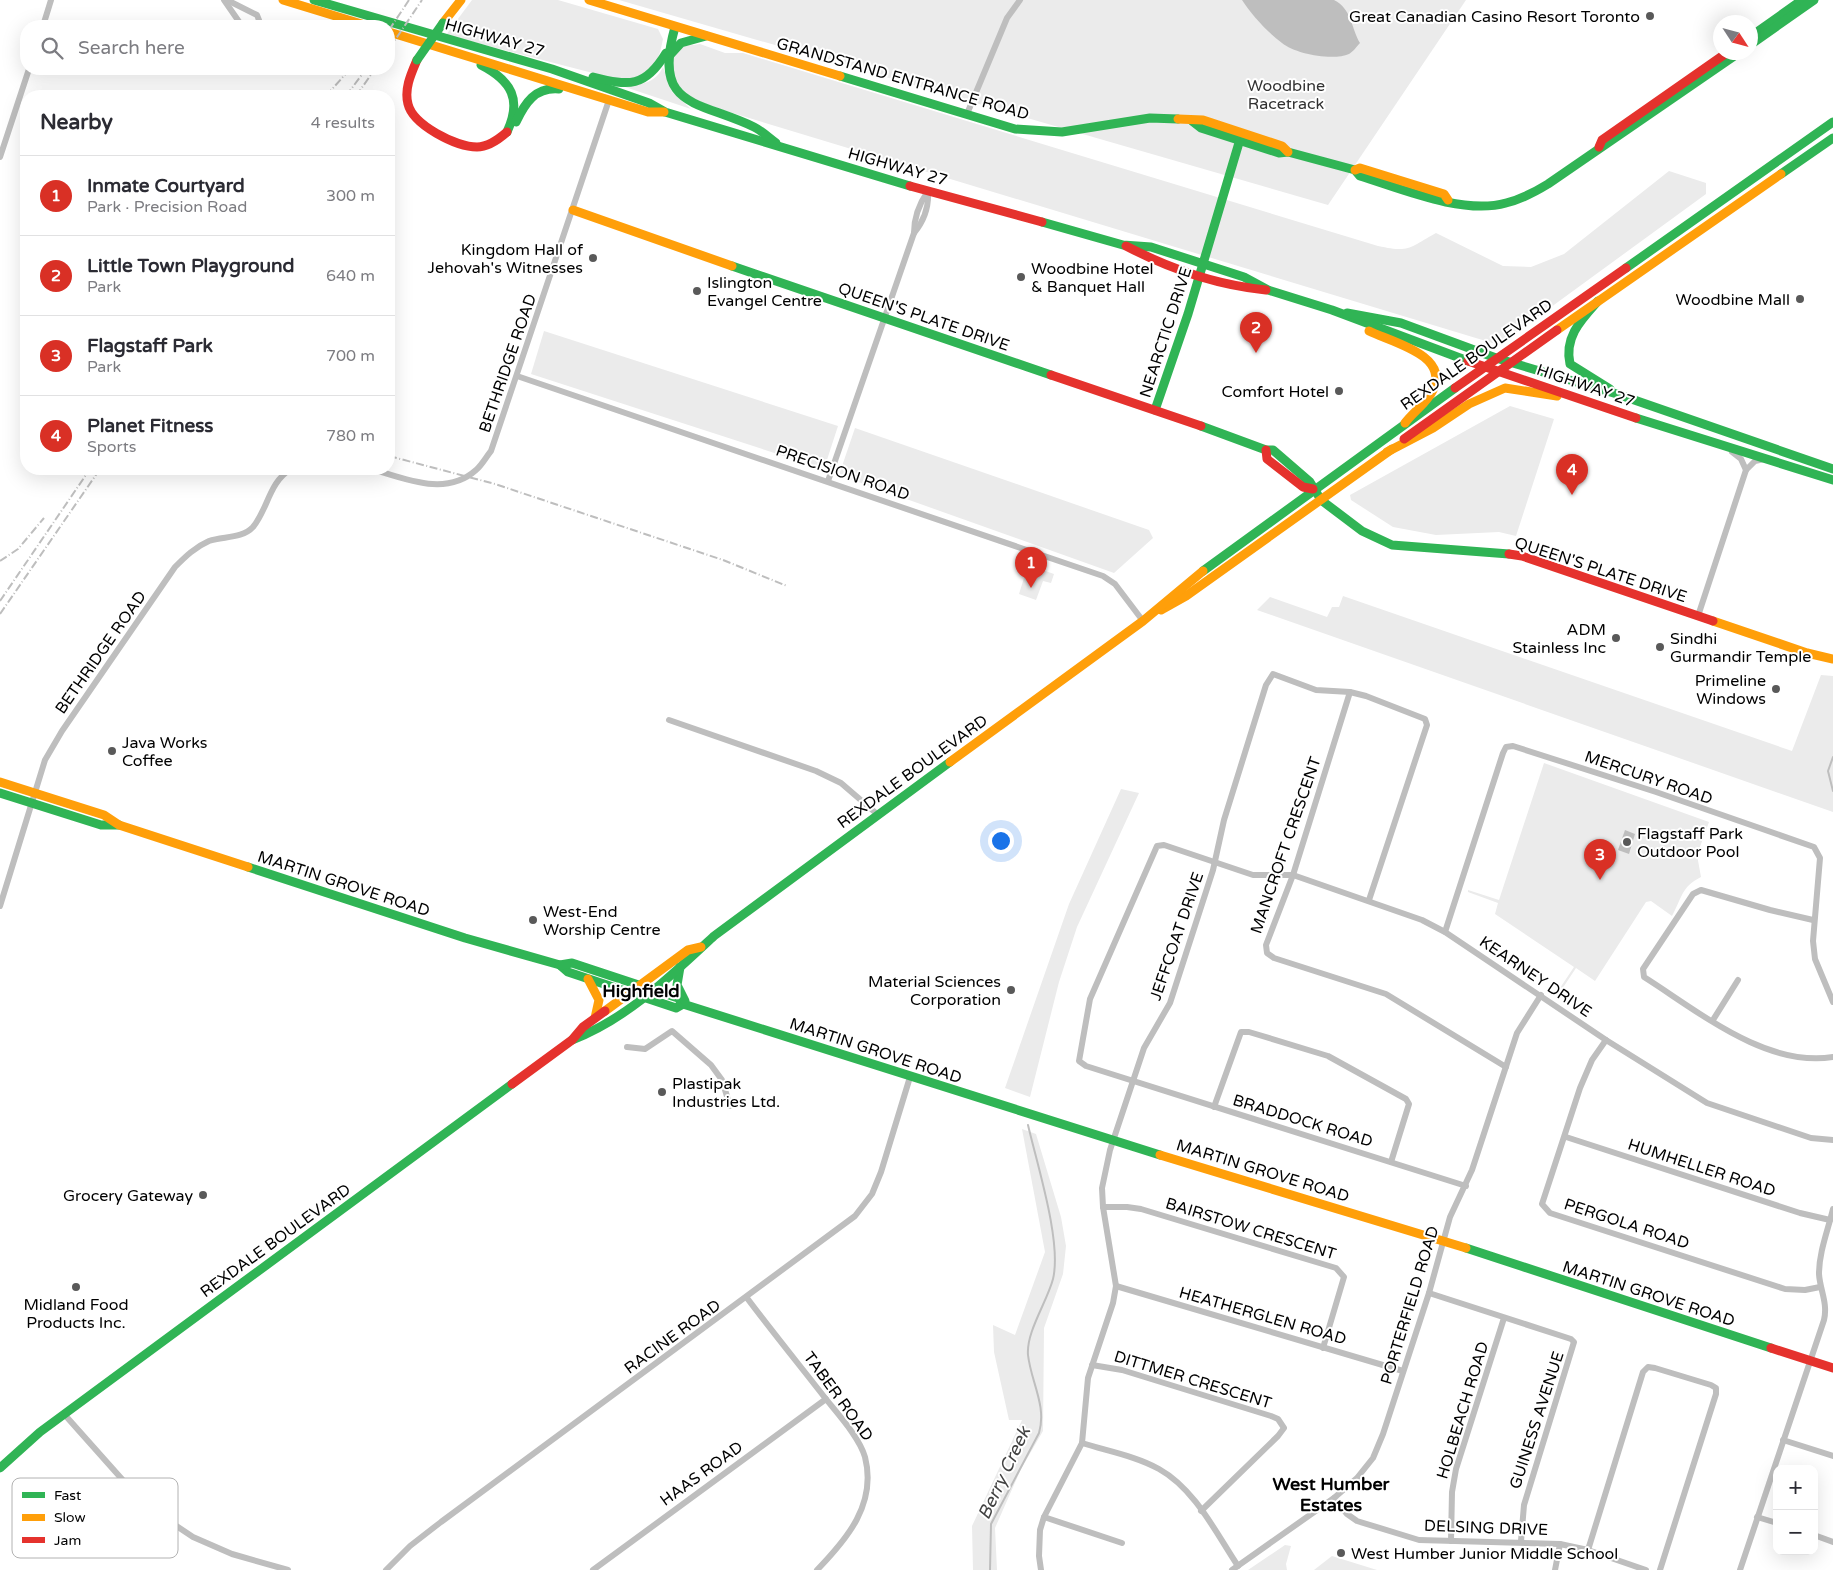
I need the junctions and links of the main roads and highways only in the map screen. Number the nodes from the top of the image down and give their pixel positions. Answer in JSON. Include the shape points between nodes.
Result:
{"nodes":[{"id":1,"x":283,"y":0,"type":"edge"},
{"id":2,"x":314,"y":0,"type":"edge"},
{"id":3,"x":461,"y":0,"type":"edge"},
{"id":4,"x":589,"y":0,"type":"edge"},
{"id":5,"x":1802,"y":0,"type":"edge"},
{"id":6,"x":1814,"y":0,"type":"edge"},
{"id":7,"x":348,"y":20,"type":"edge"},
{"id":8,"x":383,"y":20,"type":"edge"},
{"id":9,"x":395,"y":23,"type":"edge"},
{"id":10,"x":675,"y":27,"type":"junction"},
{"id":11,"x":1758,"y":31,"type":"edge"},
{"id":12,"x":395,"y":34,"type":"edge"},
{"id":13,"x":706,"y":36,"type":"junction"},
{"id":14,"x":1758,"y":40,"type":"edge"},
{"id":15,"x":670,"y":48,"type":"junction"},
{"id":16,"x":445,"y":49,"type":"junction"},
{"id":17,"x":668,"y":60,"type":"junction"},
{"id":18,"x":1717,"y":60,"type":"edge"},
{"id":19,"x":1729,"y":60,"type":"edge"},
{"id":20,"x":552,"y":69,"type":"junction"},
{"id":21,"x":594,"y":95,"type":"junction"},
{"id":22,"x":665,"y":112,"type":"junction"},
{"id":23,"x":1833,"y":122,"type":"edge"},
{"id":24,"x":507,"y":132,"type":"junction"},
{"id":25,"x":1241,"y":137,"type":"junction"},
{"id":26,"x":1833,"y":138,"type":"edge"},
{"id":27,"x":1599,"y":147,"type":"junction"},
{"id":28,"x":783,"y":148,"type":"junction"},
{"id":29,"x":573,"y":210,"type":"road end"},
{"id":30,"x":1123,"y":245,"type":"junction"},
{"id":31,"x":1203,"y":264,"type":"junction"},
{"id":32,"x":1199,"y":275,"type":"junction"},
{"id":33,"x":1268,"y":290,"type":"junction"},
{"id":34,"x":1598,"y":301,"type":"junction"},
{"id":35,"x":1332,"y":310,"type":"junction"},
{"id":36,"x":1352,"y":319,"type":"junction"},
{"id":37,"x":1496,"y":358,"type":"junction"},
{"id":38,"x":1511,"y":362,"type":"junction"},
{"id":39,"x":1484,"y":366,"type":"junction"},
{"id":40,"x":1499,"y":370,"type":"junction"},
{"id":41,"x":1617,"y":394,"type":"junction"},
{"id":42,"x":1587,"y":402,"type":"junction"},
{"id":43,"x":1155,"y":410,"type":"junction"},
{"id":44,"x":1405,"y":423,"type":"junction"},
{"id":45,"x":1387,"y":452,"type":"junction"},
{"id":46,"x":1833,"y":469,"type":"edge"},
{"id":47,"x":1833,"y":480,"type":"edge"},
{"id":48,"x":1313,"y":489,"type":"junction"},
{"id":49,"x":1322,"y":500,"type":"junction"},
{"id":50,"x":1143,"y":621,"type":"junction"},
{"id":51,"x":1833,"y":659,"type":"edge"},
{"id":52,"x":0,"y":782,"type":"edge"},
{"id":53,"x":0,"y":793,"type":"edge"},
{"id":54,"x":119,"y":825,"type":"junction"},
{"id":55,"x":700,"y":947,"type":"junction"},
{"id":56,"x":560,"y":965,"type":"junction"},
{"id":57,"x":680,"y":967,"type":"junction"},
{"id":58,"x":588,"y":979,"type":"junction"},
{"id":59,"x":641,"y":985,"type":"junction"},
{"id":60,"x":653,"y":989,"type":"junction"},
{"id":61,"x":630,"y":993,"type":"junction"},
{"id":62,"x":642,"y":997,"type":"junction"},
{"id":63,"x":685,"y":1005,"type":"junction"},
{"id":64,"x":595,"y":1018,"type":"junction"},
{"id":65,"x":572,"y":1040,"type":"junction"},
{"id":66,"x":1833,"y":1368,"type":"edge"},
{"id":67,"x":0,"y":1468,"type":"edge"}],
"edges":[{"from":1,"to":7,"type":"main road"},
{"from":2,"to":8,"type":"main road","name":"HIGHWAY 27"},
{"from":3,"to":24,"type":"main road","bridge":true,"via":[[418,60],[406,88],[410,112],[419,123],[463,145],[475,147],[499,140]]},
{"from":4,"to":10,"type":"main road","name":"GRANDSTAND ENTRANCE ROAD"},
{"from":5,"to":11,"type":"main road"},
{"from":6,"to":14,"type":"main road"},
{"from":9,"to":20,"type":"main road","name":"HIGHWAY 27"},
{"from":10,"to":13,"type":"main road","name":"GRANDSTAND ENTRANCE ROAD"},
{"from":10,"to":15,"type":"main road"},
{"from":12,"to":16,"type":"main road","name":"HIGHWAY 27"},
{"from":13,"to":17,"type":"main road","via":[[679,43]]},
{"from":13,"to":25,"type":"main road","name":"GRANDSTAND ENTRANCE ROAD","via":[[1015,129],[1080,131],[1150,118],[1203,120]]},
{"from":15,"to":17,"type":"main road"},
{"from":15,"to":20,"type":"main road","via":[[658,69],[640,82],[604,80]]},
{"from":16,"to":21,"type":"main road","name":"HIGHWAY 27"},
{"from":16,"to":24,"type":"main road","via":[[488,68],[502,79],[514,97],[515,109]]},
{"from":17,"to":28,"type":"main road","via":[[672,84],[686,100],[754,127]]},
{"from":18,"to":27,"type":"main road","via":[[1602,140]]},
{"from":19,"to":27,"type":"main road","via":[[1606,146]]},
{"from":20,"to":22,"type":"main road","name":"HIGHWAY 27","via":[[649,103]]},
{"from":21,"to":22,"type":"main road","name":"HIGHWAY 27","via":[[648,112]]},
{"from":21,"to":24,"type":"main road","via":[[543,89],[531,96]]},
{"from":22,"to":28,"type":"main road","name":"HIGHWAY 27"},
{"from":23,"to":37,"type":"main road","name":"REXDALE BOULEVARD"},
{"from":25,"to":27,"type":"main road","name":"GRANDSTAND ENTRANCE ROAD","via":[[1282,146],[1288,152],[1355,170],[1360,168],[1475,207],[1518,200]]},
{"from":25,"to":31,"type":"main road","name":"NEARCTIC DRIVE"},
{"from":26,"to":34,"type":"main road","name":"REXDALE BOULEVARD"},
{"from":28,"to":30,"type":"main road","name":"HIGHWAY 27"},
{"from":29,"to":43,"type":"main road","name":"QUEEN'S PLATE DRIVE"},
{"from":30,"to":31,"type":"main road","name":"HIGHWAY 27","via":[[1151,247]]},
{"from":30,"to":32,"type":"main road","name":"HIGHWAY 27","via":[[1147,258]]},
{"from":31,"to":32,"type":"main road","name":"NEARCTIC DRIVE"},
{"from":31,"to":33,"type":"main road","name":"HIGHWAY 27","via":[[1244,277]]},
{"from":32,"to":33,"type":"main road","name":"HIGHWAY 27","via":[[1240,289]]},
{"from":32,"to":43,"type":"main road","name":"NEARCTIC DRIVE"},
{"from":33,"to":35,"type":"main road","name":"HIGHWAY 27"},
{"from":34,"to":38,"type":"main road","name":"REXDALE BOULEVARD"},
{"from":34,"to":41,"type":"main road","via":[[1569,338],[1567,354],[1570,364]]},
{"from":35,"to":36,"type":"main road","name":"HIGHWAY 27"},
{"from":35,"to":37,"type":"main road","name":"HIGHWAY 27","via":[[1402,323]]},
{"from":36,"to":39,"type":"main road","name":"HIGHWAY 27"},
{"from":36,"to":44,"type":"main road","via":[[1374,334],[1416,352],[1431,364],[1436,375],[1434,388]]},
{"from":37,"to":38,"type":"main road","name":"HIGHWAY 27"},
{"from":37,"to":39,"type":"main road","name":"REXDALE BOULEVARD"},
{"from":38,"to":40,"type":"main road","name":"REXDALE BOULEVARD"},
{"from":38,"to":41,"type":"main road","name":"HIGHWAY 27"},
{"from":39,"to":40,"type":"main road","name":"HIGHWAY 27"},
{"from":39,"to":44,"type":"main road","name":"REXDALE BOULEVARD"},
{"from":40,"to":42,"type":"main road","name":"HIGHWAY 27"},
{"from":40,"to":45,"type":"main road","name":"REXDALE BOULEVARD"},
{"from":41,"to":46,"type":"main road","name":"HIGHWAY 27"},
{"from":42,"to":45,"type":"main road","via":[[1505,388],[1469,404],[1433,428]]},
{"from":42,"to":47,"type":"main road","name":"HIGHWAY 27"},
{"from":43,"to":48,"type":"main road","name":"QUEEN'S PLATE DRIVE","via":[[1273,450],[1310,482]]},
{"from":44,"to":48,"type":"main road","name":"REXDALE BOULEVARD"},
{"from":45,"to":49,"type":"main road","name":"REXDALE BOULEVARD"},
{"from":48,"to":49,"type":"main road","name":"QUEEN'S PLATE DRIVE"},
{"from":48,"to":50,"type":"main road","name":"REXDALE BOULEVARD","via":[[1180,588]]},
{"from":49,"to":50,"type":"main road","name":"REXDALE BOULEVARD","via":[[1186,596]]},
{"from":49,"to":51,"type":"main road","name":"QUEEN'S PLATE DRIVE","via":[[1362,530],[1392,545],[1486,550],[1522,556]]},
{"from":50,"to":55,"type":"main road","name":"REXDALE BOULEVARD"},
{"from":52,"to":54,"type":"main road","name":"MARTIN GROVE ROAD","via":[[104,815]]},
{"from":53,"to":54,"type":"main road","name":"MARTIN GROVE ROAD","via":[[101,825]]},
{"from":54,"to":56,"type":"main road","name":"MARTIN GROVE ROAD","via":[[456,935]]},
{"from":55,"to":57,"type":"main road","name":"REXDALE BOULEVARD"},
{"from":55,"to":59,"type":"main road","name":"REXDALE BOULEVARD","via":[[688,950]]},
{"from":56,"to":58,"type":"main road","name":"MARTIN GROVE ROAD","via":[[568,972]]},
{"from":56,"to":59,"type":"main road","name":"MARTIN GROVE ROAD","via":[[572,963]]},
{"from":57,"to":60,"type":"main road","name":"REXDALE BOULEVARD"},
{"from":57,"to":63,"type":"main road","via":[[677,985]]},
{"from":58,"to":61,"type":"main road","name":"MARTIN GROVE ROAD"},
{"from":58,"to":64,"type":"main road","via":[[599,1000]]},
{"from":59,"to":60,"type":"main road","name":"MARTIN GROVE ROAD"},
{"from":59,"to":61,"type":"main road","name":"REXDALE BOULEVARD"},
{"from":60,"to":62,"type":"main road","name":"REXDALE BOULEVARD"},
{"from":60,"to":63,"type":"main road","name":"MARTIN GROVE ROAD","via":[[678,998]]},
{"from":61,"to":62,"type":"main road","name":"MARTIN GROVE ROAD"},
{"from":61,"to":64,"type":"main road","name":"REXDALE BOULEVARD"},
{"from":62,"to":63,"type":"main road","name":"MARTIN GROVE ROAD","via":[[676,1008]]},
{"from":62,"to":65,"type":"main road","name":"REXDALE BOULEVARD","via":[[587,1036]]},
{"from":63,"to":66,"type":"main road","name":"MARTIN GROVE ROAD","via":[[1444,1241]]},
{"from":64,"to":65,"type":"main road","name":"REXDALE BOULEVARD"},
{"from":65,"to":67,"type":"main road","name":"REXDALE BOULEVARD","via":[[64,1414]]}]}
